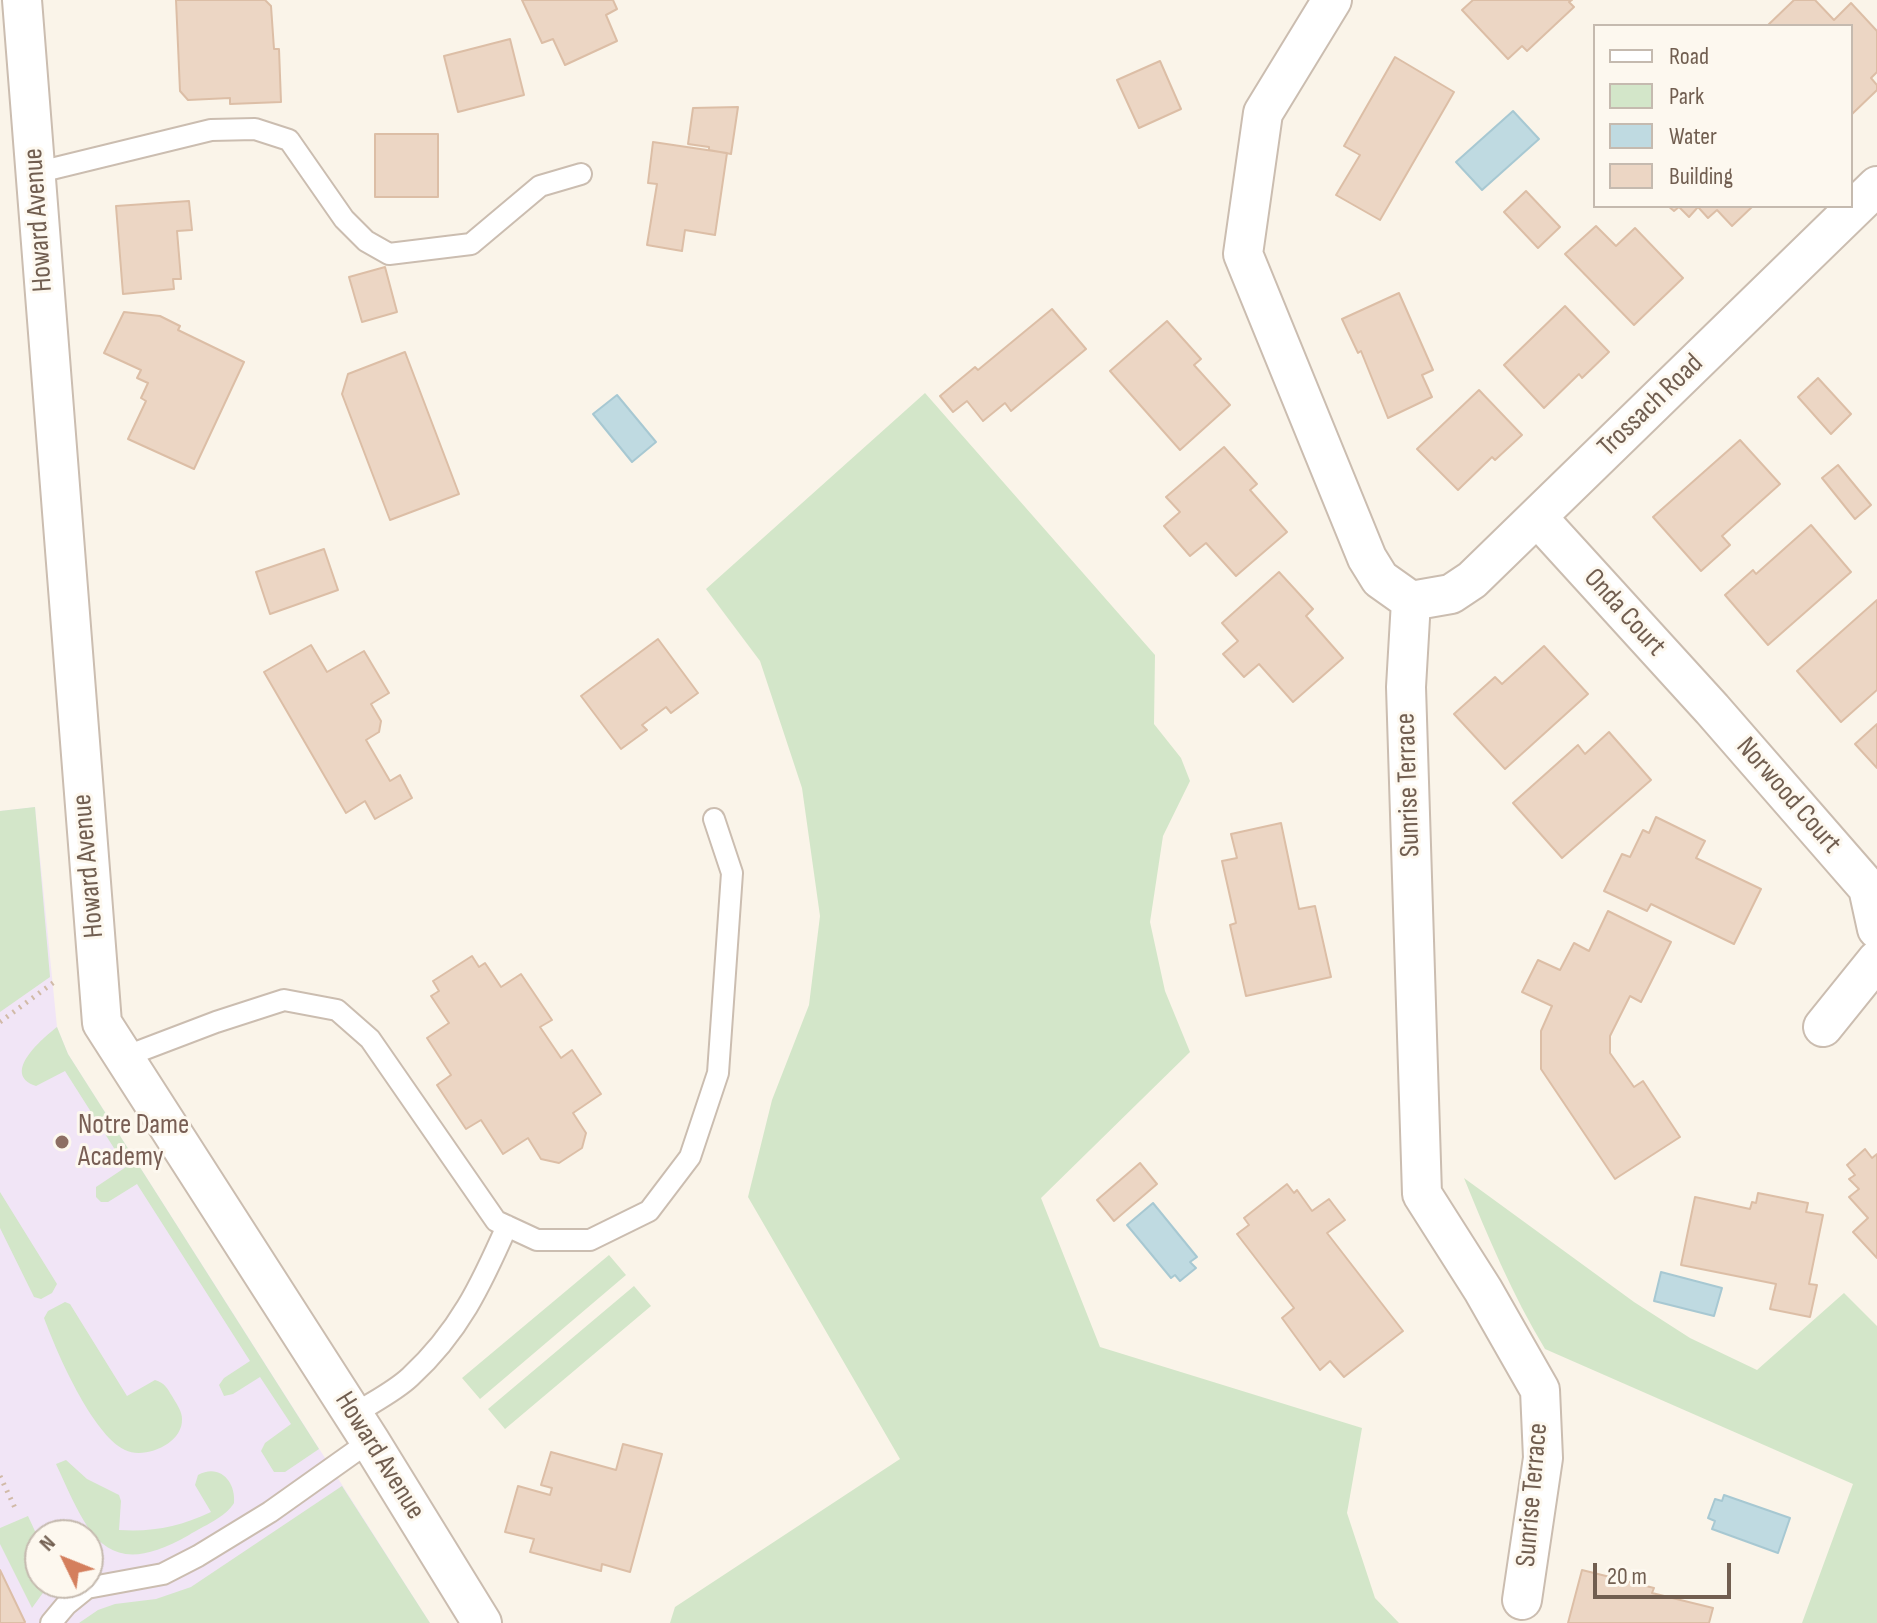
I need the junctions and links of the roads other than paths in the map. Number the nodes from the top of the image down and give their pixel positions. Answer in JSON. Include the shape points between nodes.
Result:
{"nodes":[{"id":1,"x":22,"y":0,"type":"edge"},
{"id":2,"x":1332,"y":0,"type":"edge"},
{"id":3,"x":35,"y":173,"type":"junction"},
{"id":4,"x":581,"y":174,"type":"dead end"},
{"id":5,"x":1877,"y":186,"type":"edge"},
{"id":6,"x":1537,"y":517,"type":"junction"},
{"id":7,"x":1411,"y":601,"type":"junction"},
{"id":8,"x":1712,"y":709,"type":"joint"},
{"id":9,"x":714,"y":819,"type":"dead end"},
{"id":10,"x":1877,"y":929,"type":"edge"},
{"id":11,"x":1877,"y":960,"type":"edge"},
{"id":12,"x":1823,"y":1027,"type":"dead end"},
{"id":13,"x":124,"y":1057,"type":"junction"},
{"id":14,"x":507,"y":1226,"type":"junction"},
{"id":15,"x":361,"y":1428,"type":"junction"},
{"id":16,"x":1522,"y":1600,"type":"dead end"},
{"id":17,"x":51,"y":1623,"type":"edge"},
{"id":18,"x":482,"y":1623,"type":"edge"}],
"edges":[{"from":1,"to":3,"type":"street","name":"Howard Avenue"},
{"from":2,"to":7,"type":"street","via":[[1263,113],[1243,254],[1367,558],[1380,579]]},
{"from":3,"to":4,"type":"lane","via":[[211,130],[255,129],[289,140],[344,219],[389,254],[471,244],[540,186]]},
{"from":3,"to":13,"type":"street","name":"Howard Avenue","via":[[102,1023]]},
{"from":5,"to":6,"type":"street","name":"Trossach Road"},
{"from":6,"to":7,"type":"street","name":"Trossach Road","via":[[1462,587]]},
{"from":6,"to":8,"type":"street","name":"Onda Court"},
{"from":7,"to":16,"type":"street","name":"Sunrise Terrace","via":[[1406,687],[1422,1194],[1540,1390],[1543,1458]]},
{"from":8,"to":10,"type":"street","name":"Norwood Court","via":[[1868,888]]},
{"from":9,"to":14,"type":"lane","via":[[732,873],[728,951],[718,1073],[690,1157],[649,1211],[590,1240],[537,1240]]},
{"from":11,"to":12,"type":"street"},
{"from":13,"to":14,"type":"lane","via":[[284,1000],[337,1010],[370,1039],[496,1221]]},
{"from":13,"to":15,"type":"street","name":"Howard Avenue"},
{"from":14,"to":15,"type":"lane","via":[[476,1296],[446,1338]]},
{"from":15,"to":17,"type":"lane","via":[[270,1512],[163,1574],[87,1588]]},
{"from":15,"to":18,"type":"street","name":"Howard Avenue"}]}
